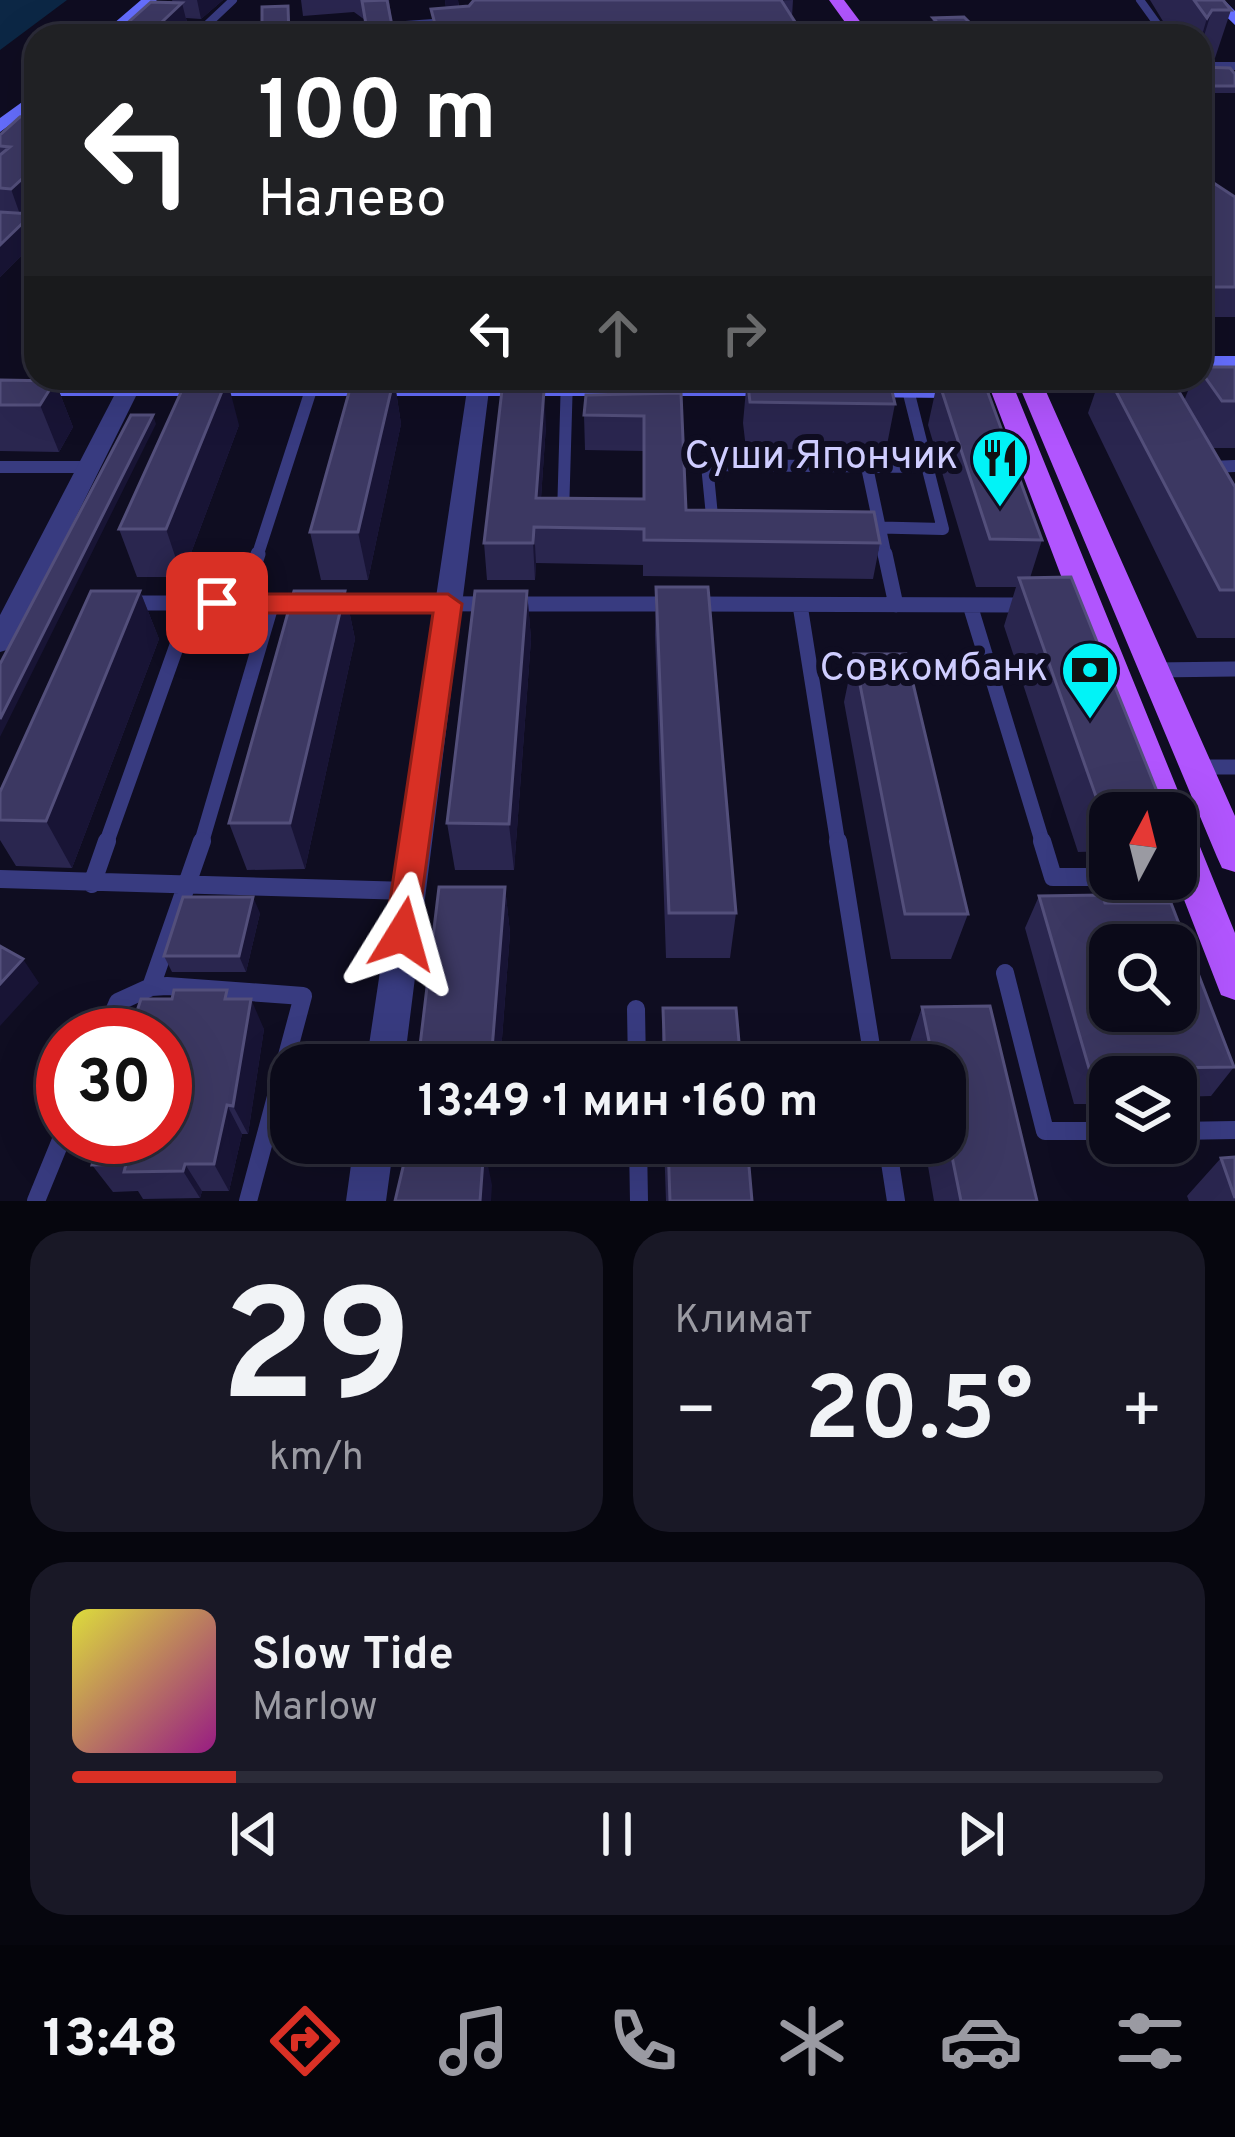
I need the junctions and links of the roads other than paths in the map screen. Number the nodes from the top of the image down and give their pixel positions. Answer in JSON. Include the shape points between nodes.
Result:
{"nodes":[{"id":1,"x":150,"y":0,"type":"edge"},
{"id":2,"x":233,"y":0,"type":"edge"},
{"id":3,"x":1216,"y":0,"type":"edge"},
{"id":4,"x":1235,"y":20,"type":"edge"},
{"id":5,"x":469,"y":21,"type":"edge"},
{"id":6,"x":128,"y":24,"type":"edge"},
{"id":7,"x":207,"y":24,"type":"edge"},
{"id":8,"x":453,"y":24,"type":"edge"},
{"id":9,"x":24,"y":107,"type":"edge"},
{"id":10,"x":0,"y":127,"type":"edge"},
{"id":11,"x":128,"y":390,"type":"joint"},
{"id":12,"x":311,"y":390,"type":"junction"},
{"id":13,"x":478,"y":390,"type":"joint"},
{"id":14,"x":569,"y":390,"type":"edge"},
{"id":15,"x":821,"y":390,"type":"edge"},
{"id":16,"x":908,"y":390,"type":"junction"},
{"id":17,"x":954,"y":390,"type":"edge"},
{"id":18,"x":1013,"y":390,"type":"edge"},
{"id":19,"x":1014,"y":390,"type":"edge"},
{"id":20,"x":867,"y":466,"type":"junction"},
{"id":21,"x":1235,"y":466,"type":"edge"},
{"id":22,"x":0,"y":467,"type":"edge"},
{"id":23,"x":89,"y":467,"type":"junction"},
{"id":24,"x":927,"y":467,"type":"junction"},
{"id":25,"x":1210,"y":467,"type":"edge"},
{"id":26,"x":563,"y":515,"type":"edge"},
{"id":27,"x":731,"y":526,"type":"edge"},
{"id":28,"x":838,"y":527,"type":"edge"},
{"id":29,"x":880,"y":528,"type":"junction"},
{"id":30,"x":109,"y":603,"type":"edge"},
{"id":31,"x":192,"y":603,"type":"junction"},
{"id":32,"x":242,"y":603,"type":"junction"},
{"id":33,"x":272,"y":603,"type":"junction"},
{"id":34,"x":448,"y":604,"type":"junction"},
{"id":35,"x":800,"y":604,"type":"junction"},
{"id":36,"x":896,"y":605,"type":"junction"},
{"id":37,"x":970,"y":605,"type":"junction"},
{"id":38,"x":1039,"y":605,"type":"edge"},
{"id":39,"x":0,"y":642,"type":"edge"},
{"id":40,"x":1235,"y":669,"type":"edge"},
{"id":41,"x":1154,"y":670,"type":"junction"},
{"id":42,"x":1196,"y":766,"type":"junction"},
{"id":43,"x":1235,"y":766,"type":"edge"},
{"id":44,"x":1160,"y":792,"type":"edge"},
{"id":45,"x":1235,"y":857,"type":"edge"},
{"id":46,"x":1089,"y":877,"type":"edge"},
{"id":47,"x":0,"y":880,"type":"edge"},
{"id":48,"x":92,"y":884,"type":"junction"},
{"id":49,"x":188,"y":888,"type":"junction"},
{"id":50,"x":409,"y":891,"type":"junction"},
{"id":51,"x":1196,"y":900,"type":"edge"},
{"id":52,"x":1005,"y":973,"type":"dead end"},
{"id":53,"x":1235,"y":982,"type":"edge"},
{"id":54,"x":151,"y":987,"type":"junction"},
{"id":55,"x":115,"y":1008,"type":"edge"},
{"id":56,"x":636,"y":1009,"type":"dead end"},
{"id":57,"x":388,"y":1044,"type":"edge"},
{"id":58,"x":637,"y":1044,"type":"edge"},
{"id":59,"x":871,"y":1044,"type":"edge"},
{"id":60,"x":1235,"y":1130,"type":"edge"},
{"id":61,"x":1089,"y":1131,"type":"edge"},
{"id":62,"x":1197,"y":1131,"type":"edge"},
{"id":63,"x":51,"y":1164,"type":"edge"},
{"id":64,"x":371,"y":1164,"type":"edge"},
{"id":65,"x":638,"y":1164,"type":"edge"},
{"id":66,"x":890,"y":1164,"type":"edge"},
{"id":67,"x":36,"y":1201,"type":"edge"},
{"id":68,"x":248,"y":1201,"type":"edge"},
{"id":69,"x":366,"y":1201,"type":"edge"},
{"id":70,"x":639,"y":1201,"type":"edge"},
{"id":71,"x":896,"y":1201,"type":"edge"}],
"edges":[{"from":1,"to":6,"type":"main road"},
{"from":2,"to":7,"type":"lane"},
{"from":3,"to":4,"type":"main road"},
{"from":5,"to":8,"type":"lane"},
{"from":9,"to":10,"type":"main road"},
{"from":11,"to":12,"type":"main road"},
{"from":11,"to":23,"type":"street"},
{"from":12,"to":13,"type":"main road"},
{"from":12,"to":32,"type":"lane"},
{"from":13,"to":34,"type":"street"},
{"from":14,"to":26,"type":"lane"},
{"from":15,"to":16,"type":"main road"},
{"from":16,"to":17,"type":"main road"},
{"from":16,"to":24,"type":"lane"},
{"from":18,"to":44,"type":"main road","via":[[1081,605]]},
{"from":19,"to":41,"type":"main road"},
{"from":20,"to":24,"type":"lane"},
{"from":20,"to":27,"type":"lane","via":[[707,465],[710,526]]},
{"from":20,"to":29,"type":"lane"},
{"from":21,"to":25,"type":"lane"},
{"from":22,"to":23,"type":"lane"},
{"from":23,"to":39,"type":"street"},
{"from":24,"to":29,"type":"lane","via":[[943,529]]},
{"from":28,"to":29,"type":"lane"},
{"from":29,"to":36,"type":"lane"},
{"from":30,"to":31,"type":"lane"},
{"from":31,"to":32,"type":"lane"},
{"from":31,"to":48,"type":"lane"},
{"from":32,"to":33,"type":"lane"},
{"from":33,"to":34,"type":"lane"},
{"from":33,"to":49,"type":"lane"},
{"from":34,"to":35,"type":"lane"},
{"from":34,"to":50,"type":"street"},
{"from":35,"to":36,"type":"lane"},
{"from":35,"to":59,"type":"lane"},
{"from":36,"to":37,"type":"lane"},
{"from":37,"to":38,"type":"lane"},
{"from":37,"to":46,"type":"lane","via":[[1052,877]]},
{"from":40,"to":41,"type":"lane"},
{"from":41,"to":42,"type":"main road"},
{"from":42,"to":43,"type":"lane"},
{"from":42,"to":45,"type":"main road"},
{"from":47,"to":48,"type":"lane"},
{"from":48,"to":49,"type":"lane"},
{"from":49,"to":50,"type":"lane"},
{"from":49,"to":54,"type":"lane"},
{"from":50,"to":57,"type":"street"},
{"from":51,"to":53,"type":"main road"},
{"from":52,"to":61,"type":"lane","via":[[1045,1131]]},
{"from":54,"to":55,"type":"lane"},
{"from":54,"to":68,"type":"lane","via":[[303,996]]},
{"from":56,"to":58,"type":"lane"},
{"from":60,"to":62,"type":"lane"},
{"from":63,"to":67,"type":"lane"},
{"from":64,"to":69,"type":"street"},
{"from":65,"to":70,"type":"lane"},
{"from":66,"to":71,"type":"lane"}]}
